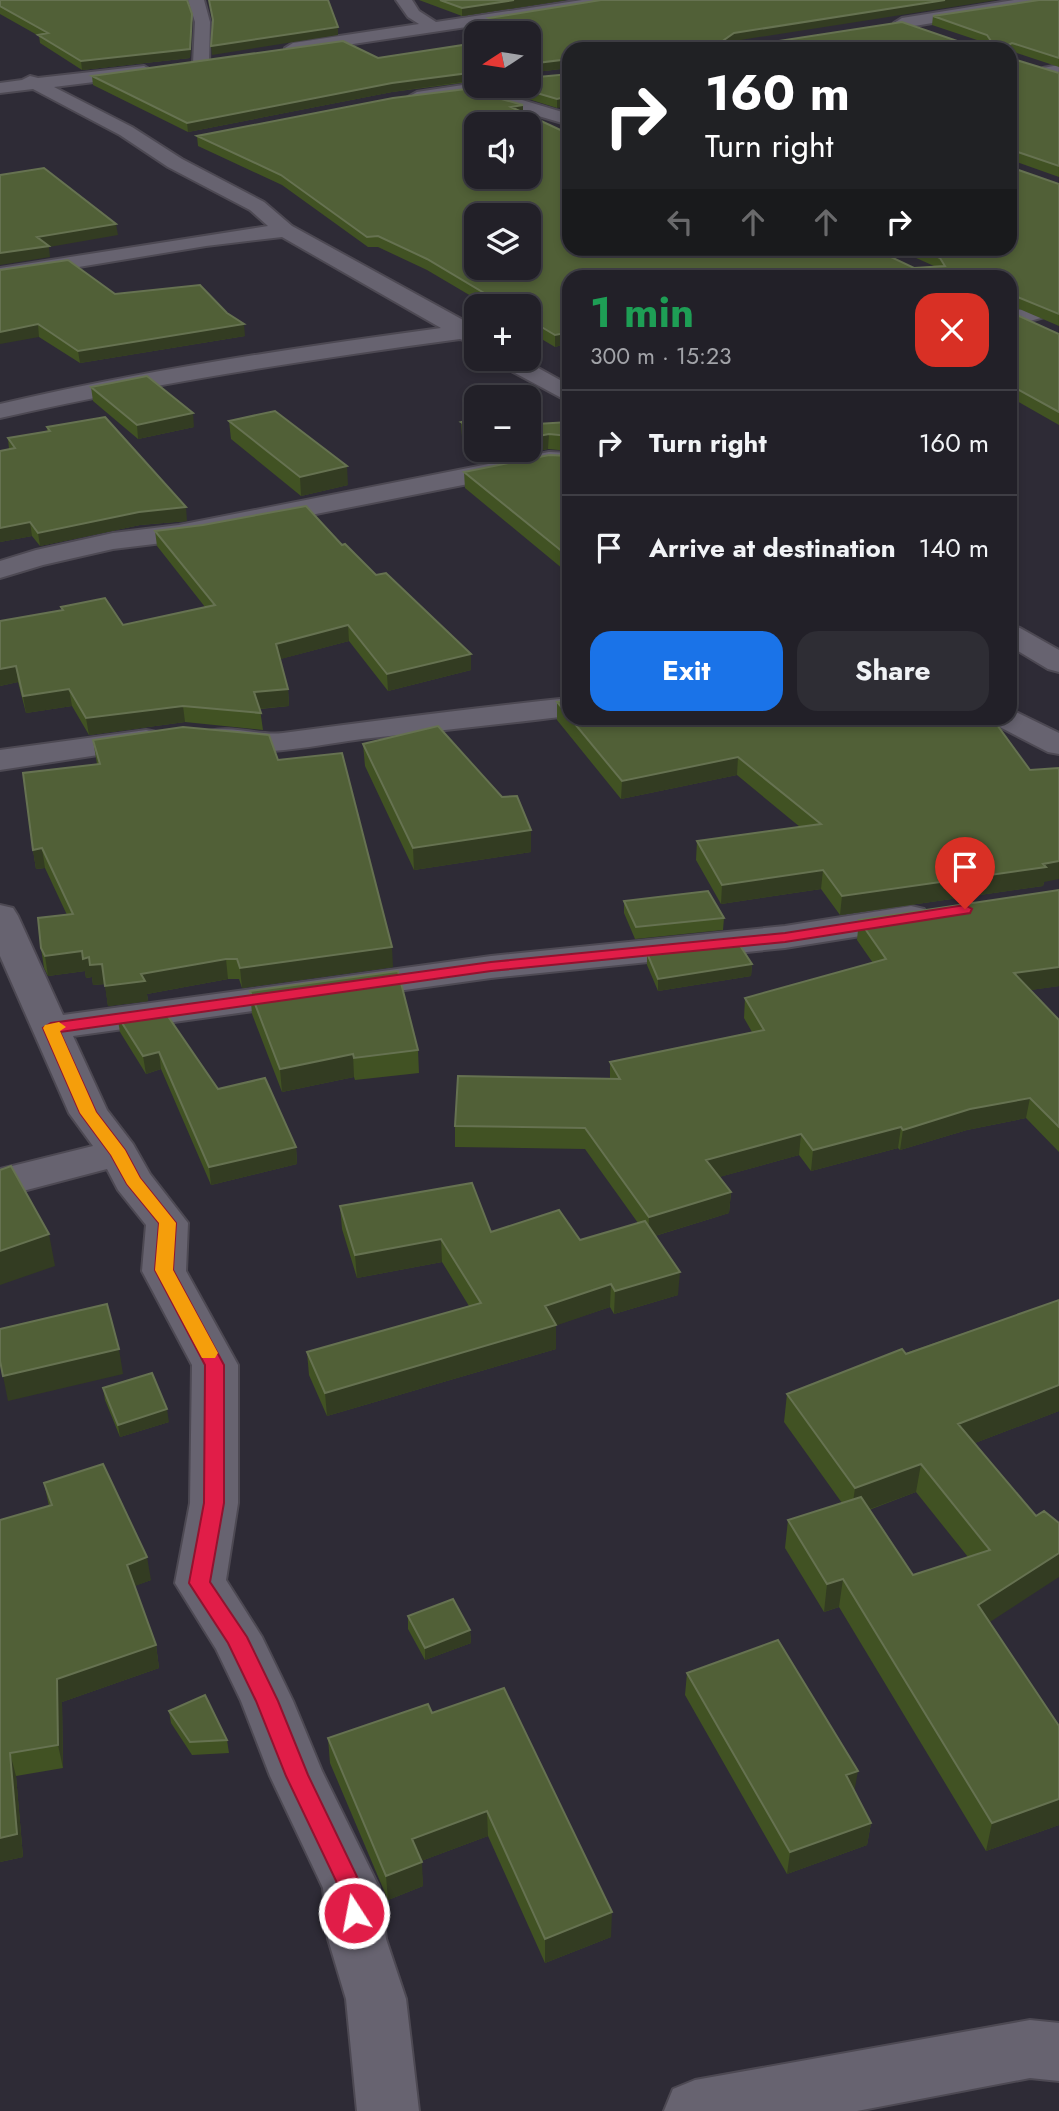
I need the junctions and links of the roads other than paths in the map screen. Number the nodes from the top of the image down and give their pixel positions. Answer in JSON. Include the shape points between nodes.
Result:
{"nodes":[{"id":1,"x":196,"y":0,"type":"edge"},
{"id":2,"x":404,"y":0,"type":"edge"},
{"id":3,"x":613,"y":0,"type":"edge"},
{"id":4,"x":1042,"y":0,"type":"edge"},
{"id":5,"x":435,"y":28,"type":"junction"},
{"id":6,"x":940,"y":36,"type":"edge"},
{"id":7,"x":278,"y":51,"type":"edge"},
{"id":8,"x":201,"y":64,"type":"edge"},
{"id":9,"x":0,"y":67,"type":"edge"},
{"id":10,"x":159,"y":69,"type":"edge"},
{"id":11,"x":34,"y":84,"type":"junction"},
{"id":12,"x":0,"y":88,"type":"edge"},
{"id":13,"x":464,"y":91,"type":"edge"},
{"id":14,"x":495,"y":98,"type":"edge"},
{"id":15,"x":393,"y":100,"type":"edge"},
{"id":16,"x":562,"y":118,"type":"edge"},
{"id":17,"x":285,"y":230,"type":"junction"},
{"id":18,"x":0,"y":274,"type":"edge"},
{"id":19,"x":1059,"y":306,"type":"edge"},
{"id":20,"x":1017,"y":314,"type":"edge"},
{"id":21,"x":1017,"y":316,"type":"edge"},
{"id":22,"x":464,"y":331,"type":"edge"},
{"id":23,"x":1049,"y":331,"type":"edge"},
{"id":24,"x":464,"y":336,"type":"edge"},
{"id":25,"x":527,"y":371,"type":"edge"},
{"id":26,"x":562,"y":391,"type":"edge"},
{"id":27,"x":0,"y":411,"type":"edge"},
{"id":28,"x":559,"y":461,"type":"edge"},
{"id":29,"x":0,"y":570,"type":"edge"},
{"id":30,"x":1017,"y":638,"type":"edge"},
{"id":31,"x":1059,"y":663,"type":"edge"},
{"id":32,"x":562,"y":707,"type":"edge"},
{"id":33,"x":1017,"y":723,"type":"edge"},
{"id":34,"x":1059,"y":745,"type":"edge"},
{"id":35,"x":0,"y":760,"type":"edge"},
{"id":36,"x":943,"y":912,"type":"edge"},
{"id":37,"x":0,"y":916,"type":"edge"},
{"id":38,"x":51,"y":1028,"type":"junction"},
{"id":39,"x":119,"y":1153,"type":"junction"},
{"id":40,"x":0,"y":1183,"type":"edge"},
{"id":41,"x":1059,"y":2052,"type":"edge"},
{"id":42,"x":699,"y":2110,"type":"edge"},
{"id":43,"x":388,"y":2111,"type":"edge"}],
"edges":[{"from":1,"to":8,"type":"street","via":[[204,18]]},
{"from":2,"to":5,"type":"street","via":[[413,14]]},
{"from":3,"to":5,"type":"street"},
{"from":4,"to":6,"type":"street","via":[[895,24]]},
{"from":5,"to":7,"type":"street"},
{"from":9,"to":11,"type":"street"},
{"from":10,"to":11,"type":"street"},
{"from":11,"to":12,"type":"street"},
{"from":11,"to":17,"type":"street","via":[[257,206]]},
{"from":13,"to":15,"type":"street"},
{"from":14,"to":16,"type":"street"},
{"from":17,"to":18,"type":"street"},
{"from":17,"to":22,"type":"street"},
{"from":19,"to":20,"type":"street"},
{"from":21,"to":23,"type":"street"},
{"from":24,"to":27,"type":"street","via":[[326,350]]},
{"from":25,"to":26,"type":"street"},
{"from":28,"to":29,"type":"street","via":[[313,504],[179,533],[113,541]]},
{"from":30,"to":31,"type":"street"},
{"from":32,"to":35,"type":"street","via":[[279,743],[178,735]]},
{"from":33,"to":34,"type":"street"},
{"from":36,"to":38,"type":"street","via":[[785,937],[491,967]]},
{"from":37,"to":38,"type":"street"},
{"from":38,"to":39,"type":"street","via":[[89,1113]]},
{"from":39,"to":40,"type":"street"},
{"from":39,"to":43,"type":"street","via":[[133,1180],[167,1223],[164,1270],[215,1365],[214,1503],[200,1583],[236,1637],[351,1887],[357,1939],[376,1999]]},
{"from":41,"to":42,"type":"street","via":[[1030,2049]]}]}
